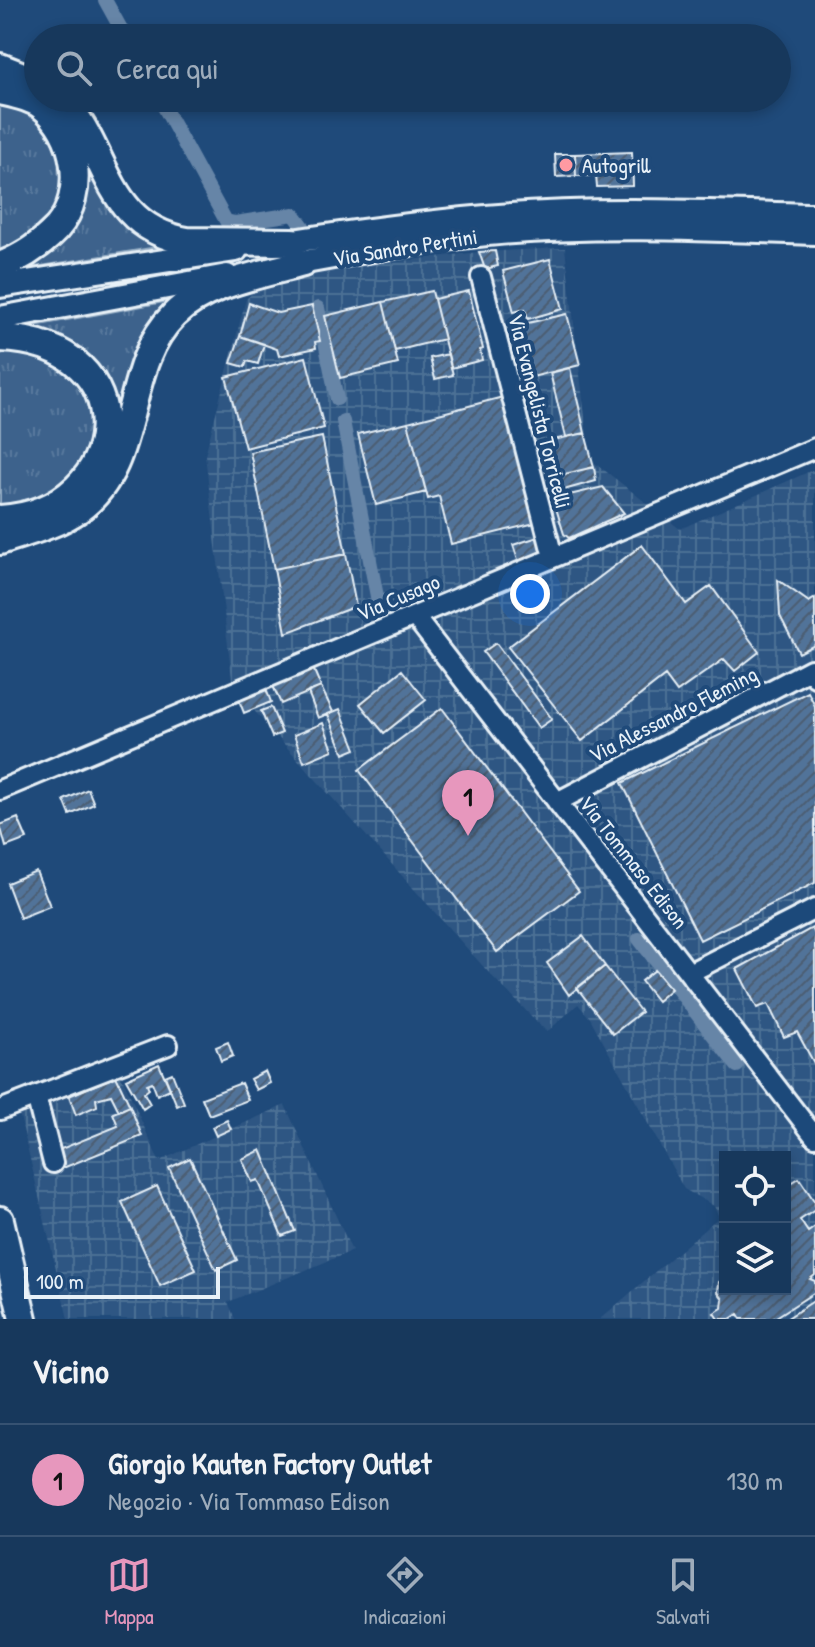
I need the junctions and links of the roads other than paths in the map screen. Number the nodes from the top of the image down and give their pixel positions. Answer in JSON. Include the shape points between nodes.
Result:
{"nodes":[{"id":1,"x":0,"y":67,"type":"edge"},
{"id":2,"x":24,"y":76,"type":"edge"},
{"id":3,"x":0,"y":91,"type":"edge"},
{"id":4,"x":24,"y":97,"type":"edge"},
{"id":5,"x":47,"y":112,"type":"edge"},
{"id":6,"x":71,"y":112,"type":"edge"},
{"id":7,"x":815,"y":215,"type":"edge"},
{"id":8,"x":815,"y":233,"type":"edge"},
{"id":9,"x":298,"y":252,"type":"junction"},
{"id":10,"x":0,"y":266,"type":"edge"},
{"id":11,"x":481,"y":277,"type":"dead end"},
{"id":12,"x":0,"y":286,"type":"edge"},
{"id":13,"x":0,"y":318,"type":"edge"},
{"id":14,"x":0,"y":338,"type":"edge"},
{"id":15,"x":815,"y":448,"type":"edge"},
{"id":16,"x":0,"y":519,"type":"edge"},
{"id":17,"x":0,"y":541,"type":"edge"},
{"id":18,"x":553,"y":557,"type":"junction"},
{"id":19,"x":415,"y":617,"type":"junction"},
{"id":20,"x":813,"y":673,"type":"edge"},
{"id":21,"x":0,"y":790,"type":"edge"},
{"id":22,"x":557,"y":802,"type":"junction"},
{"id":23,"x":815,"y":909,"type":"edge"},
{"id":24,"x":689,"y":973,"type":"junction"},
{"id":25,"x":168,"y":1045,"type":"dead end"},
{"id":26,"x":36,"y":1096,"type":"junction"},
{"id":27,"x":0,"y":1110,"type":"edge"},
{"id":28,"x":815,"y":1137,"type":"edge"},
{"id":29,"x":53,"y":1163,"type":"dead end"},
{"id":30,"x":0,"y":1220,"type":"edge"},
{"id":31,"x":23,"y":1319,"type":"edge"}],
"edges":[{"from":1,"to":2,"type":"highway"},
{"from":3,"to":4,"type":"highway"},
{"from":5,"to":10,"type":"highway","via":[[72,152],[71,203],[58,227],[18,259]]},
{"from":6,"to":9,"type":"highway","via":[[117,196],[144,225],[187,241]]},
{"from":7,"to":9,"type":"main road","name":"Via Sandro Pertini","via":[[650,210],[486,217]]},
{"from":8,"to":9,"type":"main road","name":"Via Sandro Pertini","via":[[653,228],[488,234]]},
{"from":9,"to":12,"type":"main road","name":"Via Sandro Pertini"},
{"from":9,"to":13,"type":"main road","name":"Via Sandro Pertini"},
{"from":9,"to":17,"type":"highway","via":[[175,314],[145,358],[117,458],[99,491],[67,516]]},
{"from":11,"to":18,"type":"street","name":"Via Evangelista Torricelli"},
{"from":14,"to":16,"type":"highway","via":[[38,342],[74,359],[98,392],[105,434],[91,472],[77,487],[34,512]]},
{"from":15,"to":18,"type":"street","name":"Via Cusago"},
{"from":18,"to":19,"type":"street","name":"Via Cusago"},
{"from":19,"to":21,"type":"street","name":"Via Cusago"},
{"from":19,"to":22,"type":"street","name":"Via Tommaso Edison"},
{"from":20,"to":22,"type":"street","name":"Via Alessandro Fleming"},
{"from":22,"to":24,"type":"street","name":"Via Tommaso Edison"},
{"from":23,"to":24,"type":"street"},
{"from":24,"to":28,"type":"street","name":"Via Tommaso Edison"},
{"from":25,"to":26,"type":"street"},
{"from":26,"to":27,"type":"street"},
{"from":26,"to":29,"type":"street"},
{"from":30,"to":31,"type":"highway"}]}
